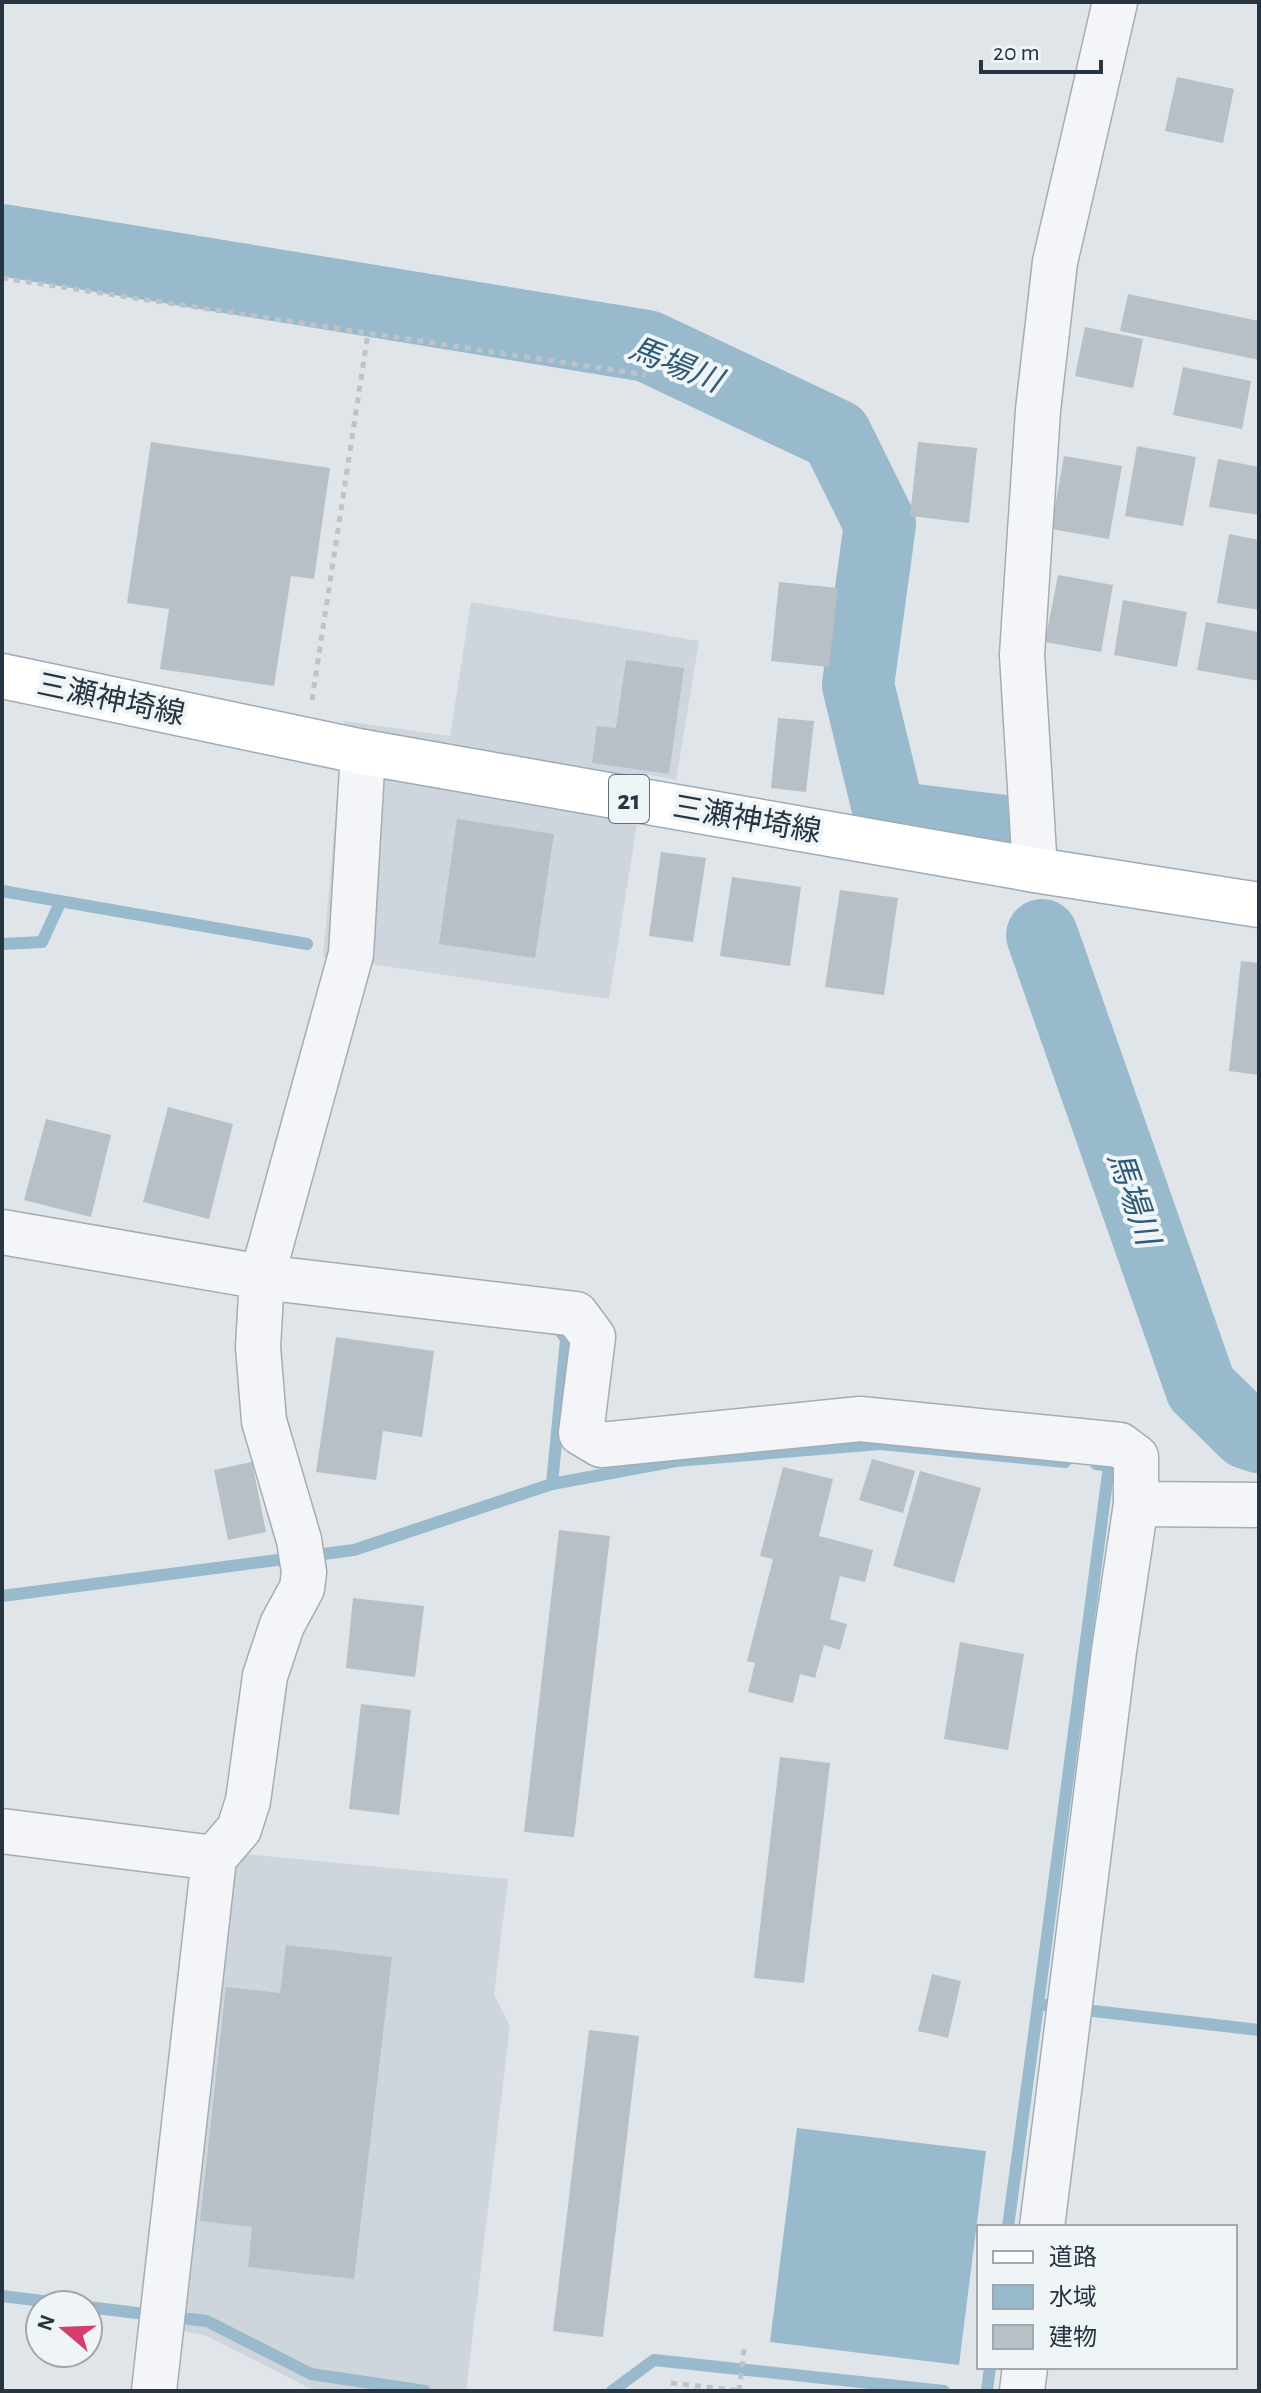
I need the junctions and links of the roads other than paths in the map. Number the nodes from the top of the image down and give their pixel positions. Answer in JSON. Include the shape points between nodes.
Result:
{"nodes":[{"id":1,"x":1115,"y":2,"type":"edge"},
{"id":2,"x":2,"y":676,"type":"edge"},
{"id":3,"x":363,"y":752,"type":"junction"},
{"id":4,"x":1035,"y":870,"type":"junction"},
{"id":5,"x":1259,"y":905,"type":"edge"},
{"id":6,"x":2,"y":1232,"type":"edge"},
{"id":7,"x":262,"y":1277,"type":"junction"},
{"id":8,"x":1136,"y":1504,"type":"junction"},
{"id":9,"x":1259,"y":1505,"type":"edge"},
{"id":10,"x":2,"y":1831,"type":"edge"},
{"id":11,"x":214,"y":1858,"type":"junction"},
{"id":12,"x":1042,"y":2225,"type":"edge"},
{"id":13,"x":1025,"y":2369,"type":"edge"},
{"id":14,"x":154,"y":2391,"type":"edge"},
{"id":15,"x":1022,"y":2391,"type":"edge"}],
"edges":[{"from":1,"to":4,"type":"street","via":[[1055,262],[1038,410],[1022,655]]},
{"from":2,"to":3,"type":"main road","name":"三瀬神埼線","number":"21"},
{"from":3,"to":4,"type":"main road","name":"三瀬神埼線","number":"21"},
{"from":3,"to":7,"type":"street","via":[[351,954]]},
{"from":4,"to":5,"type":"main road","name":"三瀬神埼線","number":"21"},
{"from":6,"to":7,"type":"street"},
{"from":7,"to":8,"type":"street","via":[[576,1314],[593,1337],[581,1433],[601,1445],[860,1419],[1120,1445],[1136,1457]]},
{"from":7,"to":11,"type":"street","via":[[258,1347],[264,1421],[302,1556],[302,1588],[282,1625],[265,1676],[244,1815]]},
{"from":8,"to":9,"type":"street"},
{"from":8,"to":12,"type":"street"},
{"from":10,"to":11,"type":"street"},
{"from":11,"to":14,"type":"street"},
{"from":13,"to":15,"type":"street"}]}
